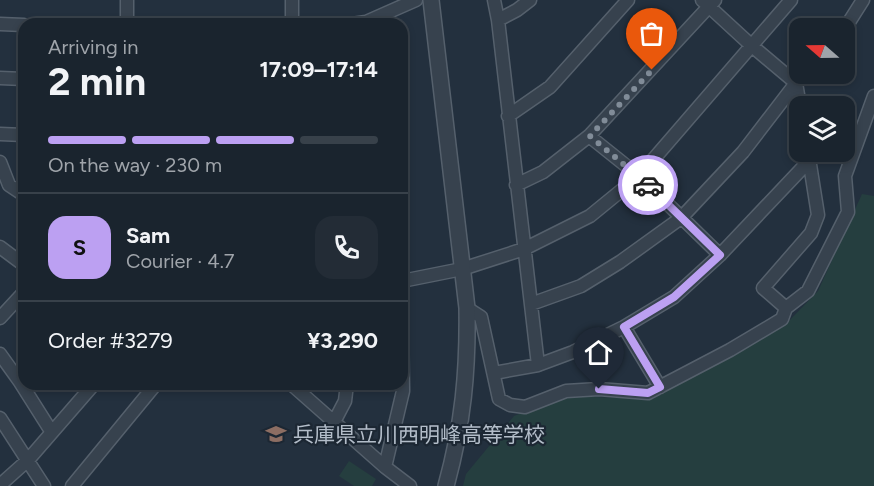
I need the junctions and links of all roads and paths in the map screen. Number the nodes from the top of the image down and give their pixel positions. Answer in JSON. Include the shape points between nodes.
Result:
{"nodes":[{"id":1,"x":127,"y":0,"type":"edge"},
{"id":2,"x":292,"y":0,"type":"edge"},
{"id":3,"x":416,"y":0,"type":"edge"},
{"id":4,"x":431,"y":0,"type":"edge"},
{"id":5,"x":494,"y":0,"type":"edge"},
{"id":6,"x":530,"y":0,"type":"edge"},
{"id":7,"x":628,"y":0,"type":"edge"},
{"id":8,"x":791,"y":0,"type":"edge"},
{"id":9,"x":863,"y":0,"type":"edge"},
{"id":10,"x":709,"y":2,"type":"edge"},
{"id":11,"x":127,"y":18,"type":"edge"},
{"id":12,"x":292,"y":18,"type":"edge"},
{"id":13,"x":377,"y":18,"type":"edge"},
{"id":14,"x":852,"y":18,"type":"edge"},
{"id":15,"x":498,"y":20,"type":"junction"},
{"id":16,"x":0,"y":24,"type":"edge"},
{"id":17,"x":18,"y":25,"type":"edge"},
{"id":18,"x":752,"y":46,"type":"junction"},
{"id":19,"x":789,"y":77,"type":"edge"},
{"id":20,"x":0,"y":78,"type":"edge"},
{"id":21,"x":18,"y":79,"type":"edge"},
{"id":22,"x":795,"y":84,"type":"edge"},
{"id":23,"x":874,"y":96,"type":"edge"},
{"id":24,"x":508,"y":116,"type":"junction"},
{"id":25,"x":869,"y":127,"type":"edge"},
{"id":26,"x":0,"y":134,"type":"edge"},
{"id":27,"x":18,"y":135,"type":"edge"},
{"id":28,"x":590,"y":136,"type":"junction"},
{"id":29,"x":0,"y":162,"type":"edge"},
{"id":30,"x":803,"y":162,"type":"edge"},
{"id":31,"x":809,"y":162,"type":"edge"},
{"id":32,"x":639,"y":176,"type":"junction"},
{"id":33,"x":516,"y":185,"type":"junction"},
{"id":34,"x":18,"y":191,"type":"edge"},
{"id":35,"x":681,"y":218,"type":"junction"},
{"id":36,"x":0,"y":247,"type":"edge"},
{"id":37,"x":525,"y":249,"type":"junction"},
{"id":38,"x":720,"y":255,"type":"junction"},
{"id":39,"x":18,"y":260,"type":"edge"},
{"id":40,"x":462,"y":269,"type":"junction"},
{"id":41,"x":408,"y":280,"type":"edge"},
{"id":42,"x":18,"y":298,"type":"edge"},
{"id":43,"x":531,"y":304,"type":"junction"},
{"id":44,"x":467,"y":308,"type":"junction"},
{"id":45,"x":786,"y":308,"type":"junction"},
{"id":46,"x":0,"y":318,"type":"edge"},
{"id":47,"x":624,"y":327,"type":"junction"},
{"id":48,"x":0,"y":354,"type":"edge"},
{"id":49,"x":538,"y":364,"type":"junction"},
{"id":50,"x":494,"y":373,"type":"junction"},
{"id":51,"x":18,"y":375,"type":"edge"},
{"id":52,"x":660,"y":387,"type":"junction"},
{"id":53,"x":28,"y":390,"type":"edge"},
{"id":54,"x":89,"y":390,"type":"edge"},
{"id":55,"x":151,"y":390,"type":"edge"},
{"id":56,"x":298,"y":390,"type":"edge"},
{"id":57,"x":346,"y":390,"type":"edge"},
{"id":58,"x":403,"y":390,"type":"edge"},
{"id":59,"x":0,"y":418,"type":"edge"},
{"id":60,"x":334,"y":422,"type":"junction"},
{"id":61,"x":51,"y":431,"type":"junction"},
{"id":62,"x":28,"y":460,"type":"junction"},
{"id":63,"x":385,"y":467,"type":"junction"},
{"id":64,"x":0,"y":485,"type":"edge"},
{"id":65,"x":44,"y":486,"type":"edge"},
{"id":66,"x":72,"y":486,"type":"edge"},
{"id":67,"x":410,"y":486,"type":"edge"},
{"id":68,"x":446,"y":486,"type":"edge"}],
"edges":[{"from":1,"to":11,"type":"street"},
{"from":2,"to":12,"type":"street"},
{"from":3,"to":13,"type":"street"},
{"from":4,"to":40,"type":"street"},
{"from":5,"to":15,"type":"street"},
{"from":6,"to":15,"type":"street"},
{"from":7,"to":24,"type":"street","via":[[550,87]]},
{"from":8,"to":18,"type":"street"},
{"from":9,"to":14,"type":"street"},
{"from":10,"to":18,"type":"street"},
{"from":10,"to":28,"type":"street"},
{"from":15,"to":24,"type":"street"},
{"from":16,"to":17,"type":"street"},
{"from":18,"to":19,"type":"street"},
{"from":18,"to":32,"type":"street"},
{"from":20,"to":21,"type":"street"},
{"from":22,"to":35,"type":"street","via":[[742,152]]},
{"from":23,"to":25,"type":"street"},
{"from":24,"to":33,"type":"street"},
{"from":25,"to":45,"type":"street","via":[[845,176],[848,212],[808,291]]},
{"from":26,"to":27,"type":"street"},
{"from":28,"to":32,"type":"street"},
{"from":28,"to":33,"type":"street","via":[[543,172]]},
{"from":29,"to":34,"type":"street","via":[[9,185]]},
{"from":30,"to":38,"type":"street"},
{"from":31,"to":45,"type":"street","via":[[818,215],[815,224],[763,288]]},
{"from":32,"to":35,"type":"street"},
{"from":32,"to":37,"type":"street","via":[[590,216]]},
{"from":33,"to":37,"type":"street"},
{"from":35,"to":38,"type":"street"},
{"from":35,"to":43,"type":"street","via":[[581,286]]},
{"from":36,"to":39,"type":"street"},
{"from":37,"to":40,"type":"street"},
{"from":37,"to":43,"type":"street"},
{"from":38,"to":47,"type":"street","via":[[674,297]]},
{"from":40,"to":41,"type":"street"},
{"from":40,"to":44,"type":"street"},
{"from":42,"to":46,"type":"street"},
{"from":43,"to":49,"type":"street"},
{"from":44,"to":50,"type":"street","via":[[481,317]]},
{"from":44,"to":68,"type":"street","via":[[464,400]]},
{"from":45,"to":52,"type":"street","via":[[783,319]]},
{"from":47,"to":49,"type":"street"},
{"from":47,"to":52,"type":"street"},
{"from":48,"to":51,"type":"street"},
{"from":49,"to":50,"type":"street"},
{"from":50,"to":52,"type":"street","via":[[499,399],[525,407],[566,391],[648,393]]},
{"from":53,"to":61,"type":"street"},
{"from":54,"to":61,"type":"street"},
{"from":55,"to":66,"type":"street"},
{"from":56,"to":60,"type":"street"},
{"from":57,"to":60,"type":"street"},
{"from":58,"to":63,"type":"street"},
{"from":59,"to":62,"type":"street"},
{"from":60,"to":63,"type":"street"},
{"from":61,"to":62,"type":"street"},
{"from":62,"to":64,"type":"street"},
{"from":62,"to":65,"type":"street"},
{"from":63,"to":67,"type":"street"}]}
